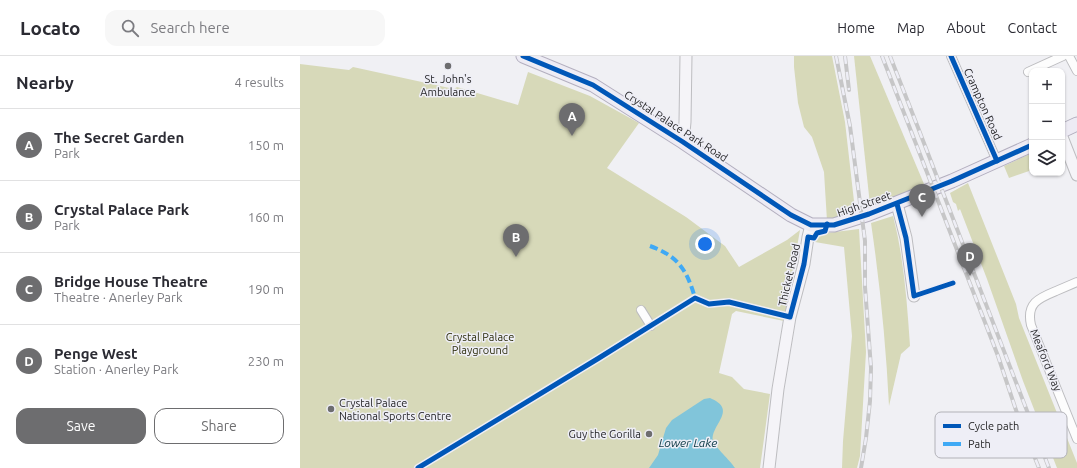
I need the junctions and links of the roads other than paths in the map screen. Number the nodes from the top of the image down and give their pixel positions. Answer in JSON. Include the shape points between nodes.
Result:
{"nodes":[{"id":1,"x":523,"y":56,"type":"edge"},
{"id":2,"x":686,"y":56,"type":"edge"},
{"id":3,"x":951,"y":56,"type":"edge"},
{"id":4,"x":1063,"y":56,"type":"edge"},
{"id":5,"x":1069,"y":56,"type":"edge"},
{"id":6,"x":545,"y":60,"type":"edge"},
{"id":7,"x":1077,"y":71,"type":"edge"},
{"id":8,"x":1028,"y":72,"type":"dead end"},
{"id":9,"x":1077,"y":124,"type":"edge"},
{"id":10,"x":1065,"y":130,"type":"edge"},
{"id":11,"x":1064,"y":140,"type":"edge"},
{"id":12,"x":683,"y":142,"type":"junction"},
{"id":13,"x":1029,"y":146,"type":"edge"},
{"id":14,"x":997,"y":161,"type":"junction"},
{"id":15,"x":1077,"y":175,"type":"edge"},
{"id":16,"x":897,"y":204,"type":"junction"},
{"id":17,"x":811,"y":225,"type":"junction"},
{"id":18,"x":1077,"y":282,"type":"edge"},
{"id":19,"x":914,"y":296,"type":"dead end"},
{"id":20,"x":641,"y":310,"type":"dead end"},
{"id":21,"x":651,"y":326,"type":"dead end"},
{"id":22,"x":1066,"y":412,"type":"edge"},
{"id":23,"x":1067,"y":414,"type":"edge"},
{"id":24,"x":1077,"y":439,"type":"edge"},
{"id":25,"x":769,"y":468,"type":"edge"}],
"edges":[{"from":1,"to":6,"type":"main road","name":"Crystal Palace Park Road"},
{"from":2,"to":12,"type":"street"},
{"from":3,"to":14,"type":"street","name":"Crampton Road"},
{"from":4,"to":8,"type":"street"},
{"from":5,"to":7,"type":"street"},
{"from":6,"to":12,"type":"main road","name":"Crystal Palace Park Road","via":[[593,85]]},
{"from":9,"to":10,"type":"main road"},
{"from":11,"to":15,"type":"street"},
{"from":12,"to":17,"type":"main road","name":"Crystal Palace Park Road","via":[[792,216]]},
{"from":13,"to":14,"type":"main road","name":"High Street"},
{"from":14,"to":16,"type":"main road","name":"High Street"},
{"from":16,"to":17,"type":"main road","name":"High Street","via":[[834,225]]},
{"from":16,"to":19,"type":"street","via":[[906,238]]},
{"from":17,"to":25,"type":"street","name":"Thicket Road","via":[[790,317]]},
{"from":18,"to":22,"type":"street","name":"Meaford Way","via":[[1036,301],[1030,316]]},
{"from":20,"to":21,"type":"street"},
{"from":23,"to":24,"type":"street","name":"Meaford Way"}]}
